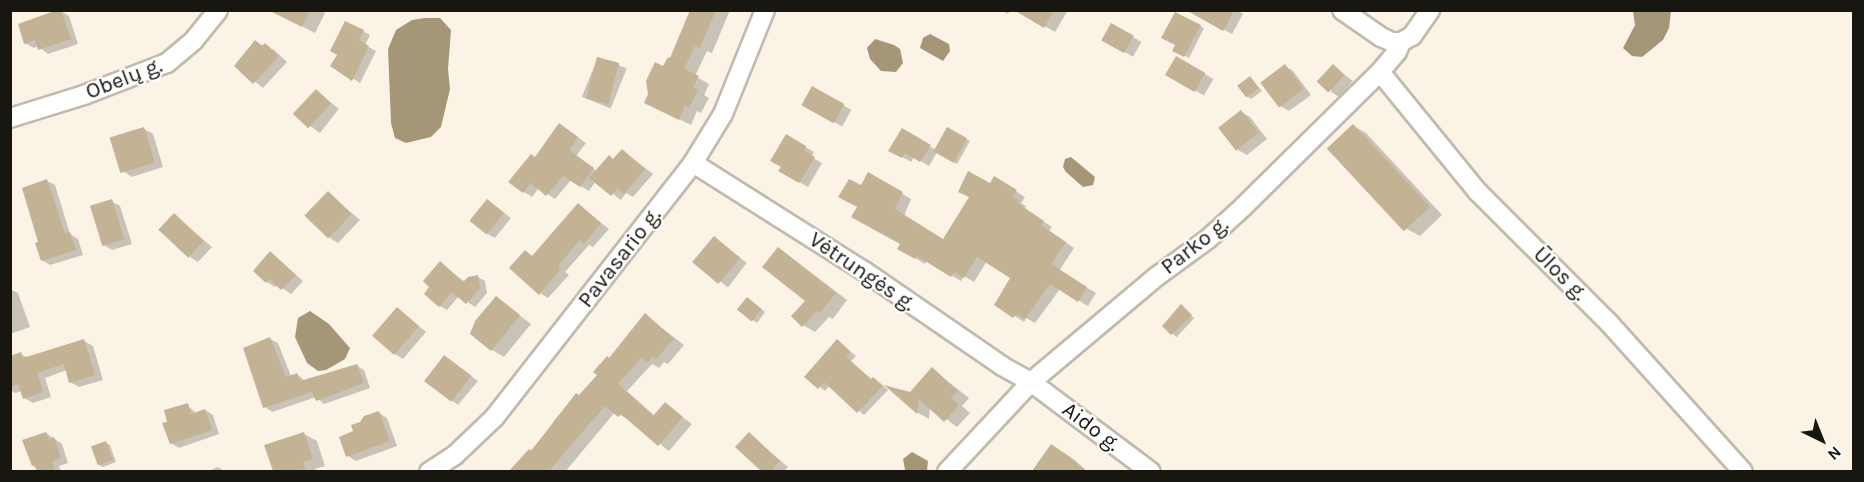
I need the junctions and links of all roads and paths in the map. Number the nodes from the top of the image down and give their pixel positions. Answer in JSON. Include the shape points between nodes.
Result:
{"nodes":[{"id":1,"x":218,"y":10,"type":"edge"},
{"id":2,"x":765,"y":10,"type":"edge"},
{"id":3,"x":1342,"y":10,"type":"edge"},
{"id":4,"x":1430,"y":10,"type":"edge"},
{"id":5,"x":1401,"y":42,"type":"junction"},
{"id":6,"x":1380,"y":72,"type":"junction"},
{"id":7,"x":10,"y":118,"type":"edge"},
{"id":8,"x":693,"y":163,"type":"junction"},
{"id":9,"x":1031,"y":382,"type":"junction"},
{"id":10,"x":437,"y":470,"type":"edge"},
{"id":11,"x":947,"y":471,"type":"edge"},
{"id":12,"x":1151,"y":471,"type":"edge"},
{"id":13,"x":1743,"y":471,"type":"edge"}],
"edges":[{"from":1,"to":7,"type":"street","name":"Obelų g.","via":[[194,40],[167,63]]},
{"from":2,"to":8,"type":"street","name":"Pavasario g.","via":[[723,114]]},
{"from":3,"to":5,"type":"street","via":[[1381,37]]},
{"from":4,"to":5,"type":"street","name":"Parko g.","via":[[1412,36]]},
{"from":5,"to":6,"type":"street","name":"Parko g."},
{"from":6,"to":9,"type":"street","name":"Parko g.","via":[[1208,239],[1156,277]]},
{"from":6,"to":13,"type":"street","name":"Ūlos g.","via":[[1478,192],[1608,323]]},
{"from":8,"to":9,"type":"street","name":"Vėtrungės g."},
{"from":8,"to":10,"type":"street","name":"Pavasario g.","via":[[494,418]]},
{"from":9,"to":11,"type":"street","name":"Parko g."},
{"from":9,"to":12,"type":"street","name":"Aido g."}]}
